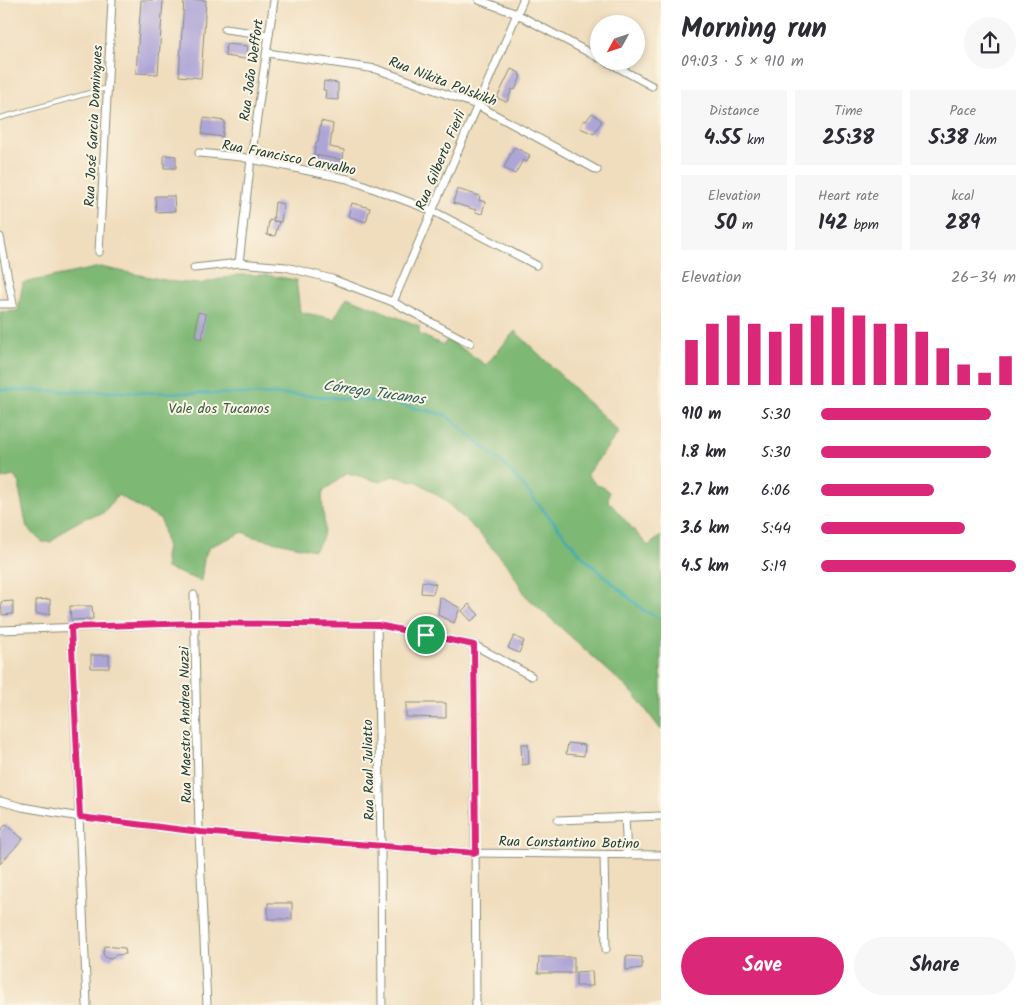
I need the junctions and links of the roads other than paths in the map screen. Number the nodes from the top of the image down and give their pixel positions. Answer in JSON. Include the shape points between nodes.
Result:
{"nodes":[{"id":1,"x":112,"y":0,"type":"edge"},
{"id":2,"x":274,"y":0,"type":"edge"},
{"id":3,"x":479,"y":0,"type":"edge"},
{"id":4,"x":523,"y":0,"type":"edge"},
{"id":5,"x":517,"y":14,"type":"junction"},
{"id":6,"x":226,"y":29,"type":"dead end"},
{"id":7,"x":269,"y":35,"type":"junction"},
{"id":8,"x":267,"y":53,"type":"junction"},
{"id":9,"x":590,"y":53,"type":"edge"},
{"id":10,"x":623,"y":70,"type":"edge"},
{"id":11,"x":652,"y":86,"type":"dead end"},
{"id":12,"x":107,"y":88,"type":"junction"},
{"id":13,"x":477,"y":105,"type":"junction"},
{"id":14,"x":0,"y":118,"type":"edge"},
{"id":15,"x":199,"y":153,"type":"dead end"},
{"id":16,"x":251,"y":159,"type":"junction"},
{"id":17,"x":597,"y":170,"type":"dead end"},
{"id":18,"x":433,"y":212,"type":"junction"},
{"id":19,"x":0,"y":237,"type":"edge"},
{"id":20,"x":99,"y":252,"type":"dead end"},
{"id":21,"x":239,"y":263,"type":"junction"},
{"id":22,"x":536,"y":265,"type":"dead end"},
{"id":23,"x":194,"y":268,"type":"dead end"},
{"id":24,"x":394,"y":302,"type":"junction"},
{"id":25,"x":0,"y":304,"type":"edge"},
{"id":26,"x":470,"y":343,"type":"dead end"},
{"id":27,"x":194,"y":595,"type":"dead end"},
{"id":28,"x":195,"y":623,"type":"junction"},
{"id":29,"x":378,"y":625,"type":"junction"},
{"id":30,"x":71,"y":627,"type":"junction"},
{"id":31,"x":0,"y":630,"type":"edge"},
{"id":32,"x":474,"y":645,"type":"junction"},
{"id":33,"x":531,"y":676,"type":"dead end"},
{"id":34,"x":0,"y":801,"type":"edge"},
{"id":35,"x":661,"y":816,"type":"edge"},
{"id":36,"x":80,"y":817,"type":"junction"},
{"id":37,"x":625,"y":817,"type":"junction"},
{"id":38,"x":558,"y":820,"type":"dead end"},
{"id":39,"x":200,"y":832,"type":"junction"},
{"id":40,"x":382,"y":846,"type":"junction"},
{"id":41,"x":476,"y":853,"type":"junction"},
{"id":42,"x":604,"y":855,"type":"junction"},
{"id":43,"x":626,"y":855,"type":"junction"},
{"id":44,"x":661,"y":855,"type":"edge"},
{"id":45,"x":606,"y":949,"type":"dead end"},
{"id":46,"x":86,"y":1005,"type":"edge"},
{"id":47,"x":207,"y":1005,"type":"edge"},
{"id":48,"x":382,"y":1005,"type":"edge"},
{"id":49,"x":476,"y":1005,"type":"edge"}],
"edges":[{"from":1,"to":12,"type":"street","name":"Rua José Garcia Domingues"},
{"from":2,"to":7,"type":"street","name":"Rua João Weffort"},
{"from":3,"to":5,"type":"street"},
{"from":4,"to":5,"type":"street","name":"Rua Gilberto Fierli"},
{"from":5,"to":9,"type":"street"},
{"from":5,"to":13,"type":"street","name":"Rua Gilberto Fierli"},
{"from":6,"to":7,"type":"street"},
{"from":7,"to":8,"type":"street","name":"Rua João Weffort"},
{"from":8,"to":13,"type":"street","name":"Rua Nikita Polskikh","via":[[376,69]]},
{"from":8,"to":16,"type":"street","name":"Rua João Weffort"},
{"from":10,"to":11,"type":"street"},
{"from":12,"to":14,"type":"lane"},
{"from":12,"to":20,"type":"street","name":"Rua José Garcia Domingues"},
{"from":13,"to":17,"type":"street","name":"Rua Nikita Polskikh"},
{"from":13,"to":18,"type":"street","name":"Rua Gilberto Fierli"},
{"from":15,"to":16,"type":"street","name":"Rua Francisco Carvalho"},
{"from":16,"to":18,"type":"street","name":"Rua Francisco Carvalho","via":[[348,179]]},
{"from":16,"to":21,"type":"street","name":"Rua João Weffort"},
{"from":18,"to":22,"type":"street","name":"Rua Francisco Carvalho"},
{"from":18,"to":24,"type":"street","name":"Rua Gilberto Fierli"},
{"from":19,"to":25,"type":"street","via":[[13,304]]},
{"from":21,"to":23,"type":"street"},
{"from":21,"to":24,"type":"street","via":[[286,267],[332,279]]},
{"from":24,"to":26,"type":"street"},
{"from":27,"to":28,"type":"street","name":"Rua Maestro Andrea Nuzzi"},
{"from":28,"to":29,"type":"street"},
{"from":28,"to":30,"type":"street"},
{"from":28,"to":39,"type":"street","name":"Rua Maestro Andrea Nuzzi"},
{"from":29,"to":32,"type":"street"},
{"from":29,"to":40,"type":"street","name":"Rua Raul Juliatto"},
{"from":30,"to":31,"type":"street"},
{"from":30,"to":36,"type":"street"},
{"from":32,"to":33,"type":"street"},
{"from":32,"to":41,"type":"street"},
{"from":34,"to":36,"type":"street","name":"Rua Constantino Botino"},
{"from":35,"to":37,"type":"street"},
{"from":36,"to":39,"type":"street","name":"Rua Constantino Botino"},
{"from":36,"to":46,"type":"street"},
{"from":37,"to":38,"type":"street"},
{"from":37,"to":43,"type":"street"},
{"from":39,"to":40,"type":"street","name":"Rua Constantino Botino"},
{"from":39,"to":47,"type":"street","name":"Rua Maestro Andrea Nuzzi"},
{"from":40,"to":41,"type":"street","name":"Rua Constantino Botino"},
{"from":40,"to":48,"type":"street","name":"Rua Raul Juliatto"},
{"from":41,"to":42,"type":"street","name":"Rua Constantino Botino"},
{"from":41,"to":49,"type":"street"},
{"from":42,"to":43,"type":"street","name":"Rua Constantino Botino"},
{"from":42,"to":45,"type":"street"},
{"from":43,"to":44,"type":"street","name":"Rua Constantino Botino"}]}
